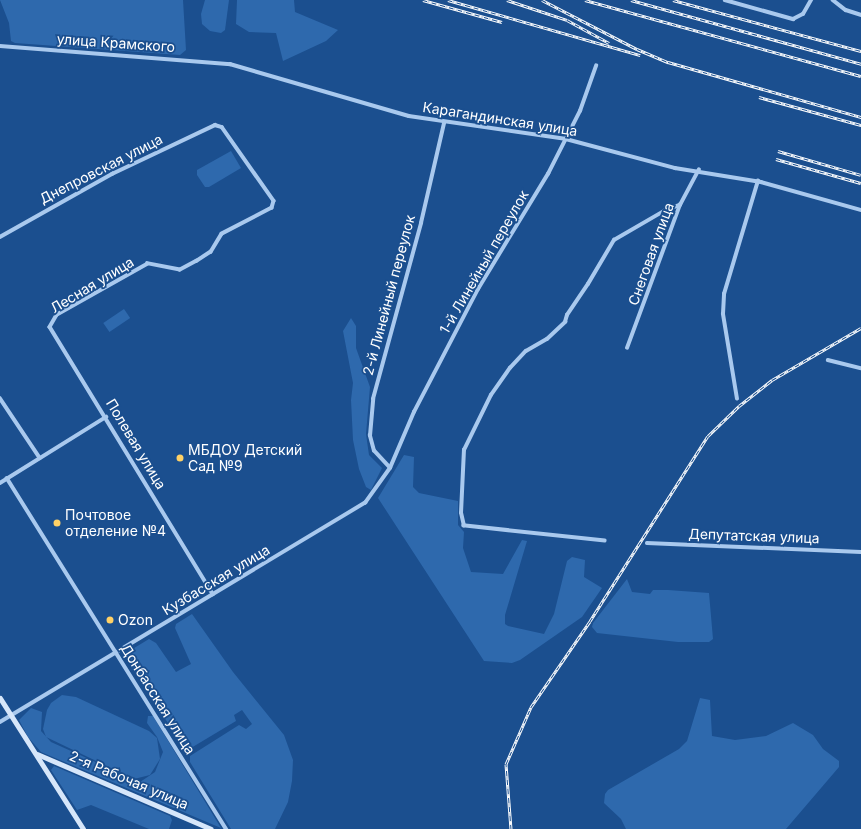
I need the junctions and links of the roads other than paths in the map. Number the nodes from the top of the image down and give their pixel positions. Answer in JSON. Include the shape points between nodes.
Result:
{"nodes":[{"id":1,"x":725,"y":0,"type":"edge"},
{"id":2,"x":833,"y":0,"type":"edge"},
{"id":3,"x":811,"y":1,"type":"edge"},
{"id":4,"x":861,"y":15,"type":"edge"},
{"id":5,"x":0,"y":46,"type":"edge"},
{"id":6,"x":230,"y":64,"type":"joint"},
{"id":7,"x":596,"y":66,"type":"dead end"},
{"id":8,"x":444,"y":123,"type":"junction"},
{"id":9,"x":566,"y":139,"type":"junction"},
{"id":10,"x":699,"y":170,"type":"junction"},
{"id":11,"x":758,"y":181,"type":"junction"},
{"id":12,"x":680,"y":205,"type":"junction"},
{"id":13,"x":861,"y":210,"type":"edge"},
{"id":14,"x":0,"y":237,"type":"edge"},
{"id":15,"x":148,"y":264,"type":"joint"},
{"id":16,"x":50,"y":327,"type":"joint"},
{"id":17,"x":627,"y":348,"type":"dead end"},
{"id":18,"x":828,"y":360,"type":"dead end"},
{"id":19,"x":861,"y":368,"type":"edge"},
{"id":20,"x":0,"y":398,"type":"edge"},
{"id":21,"x":738,"y":399,"type":"dead end"},
{"id":22,"x":106,"y":417,"type":"junction"},
{"id":23,"x":40,"y":458,"type":"junction"},
{"id":24,"x":390,"y":468,"type":"junction"},
{"id":25,"x":7,"y":478,"type":"junction"},
{"id":26,"x":0,"y":483,"type":"edge"},
{"id":27,"x":605,"y":541,"type":"dead end"},
{"id":28,"x":647,"y":543,"type":"dead end"},
{"id":29,"x":861,"y":552,"type":"edge"},
{"id":30,"x":213,"y":594,"type":"junction"},
{"id":31,"x":116,"y":652,"type":"junction"},
{"id":32,"x":0,"y":698,"type":"edge"},
{"id":33,"x":10,"y":715,"type":"junction"},
{"id":34,"x":0,"y":722,"type":"edge"},
{"id":35,"x":37,"y":754,"type":"junction"},
{"id":36,"x":83,"y":829,"type":"edge"},
{"id":37,"x":211,"y":829,"type":"edge"},
{"id":38,"x":226,"y":829,"type":"edge"}],
"edges":[{"from":1,"to":3,"type":"street","via":[[793,19],[803,14]]},
{"from":2,"to":4,"type":"street","via":[[846,10]]},
{"from":5,"to":6,"type":"street","name":"улица Крамского"},
{"from":6,"to":8,"type":"street","name":"Карагандинская улица","via":[[375,108]]},
{"from":7,"to":9,"type":"street","name":"1-й Линейный переулок","via":[[585,99]]},
{"from":8,"to":9,"type":"street","name":"Карагандинская улица","via":[[474,124]]},
{"from":8,"to":24,"type":"street","name":"2-й Линейный переулок","via":[[421,223],[373,399],[370,436],[374,451]]},
{"from":9,"to":10,"type":"street","name":"Карагандинская улица","via":[[675,168]]},
{"from":9,"to":24,"type":"street","name":"1-й Линейный переулок","via":[[524,216],[475,296],[414,412]]},
{"from":10,"to":11,"type":"street","name":"Карагандинская улица"},
{"from":10,"to":12,"type":"street","name":"Снеговая улица"},
{"from":11,"to":13,"type":"street","name":"Карагандинская улица"},
{"from":11,"to":21,"type":"street","via":[[724,294],[723,314]]},
{"from":12,"to":17,"type":"street","name":"Снеговая улица"},
{"from":12,"to":27,"type":"street","via":[[664,211],[614,240],[566,315],[565,322],[547,339],[526,351],[494,390],[472,429],[464,450],[461,521],[464,526]]},
{"from":14,"to":15,"type":"street","name":"Днепровская улица","via":[[112,174],[215,125],[222,127],[274,201],[272,208],[222,234],[211,252],[180,270]]},
{"from":15,"to":16,"type":"street","name":"Лесная улица","via":[[57,315]]},
{"from":16,"to":22,"type":"street","name":"Полевая улица"},
{"from":18,"to":19,"type":"street"},
{"from":20,"to":23,"type":"street"},
{"from":22,"to":23,"type":"street"},
{"from":22,"to":30,"type":"street","name":"Полевая улица"},
{"from":23,"to":25,"type":"street"},
{"from":24,"to":30,"type":"street","name":"Кузбасская улица","via":[[365,503],[356,510]]},
{"from":25,"to":26,"type":"street"},
{"from":25,"to":31,"type":"street","name":"Донбасская улица"},
{"from":28,"to":29,"type":"street","name":"Депутатская улица"},
{"from":30,"to":31,"type":"street","name":"Кузбасская улица"},
{"from":31,"to":33,"type":"street","name":"Кузбасская улица"},
{"from":31,"to":38,"type":"street","name":"Донбасская улица"},
{"from":32,"to":33,"type":"main road"},
{"from":33,"to":34,"type":"street","name":"Кузбасская улица"},
{"from":33,"to":35,"type":"main road"},
{"from":35,"to":36,"type":"main road"},
{"from":35,"to":37,"type":"main road","name":"2-я Рабочая улица"}]}
